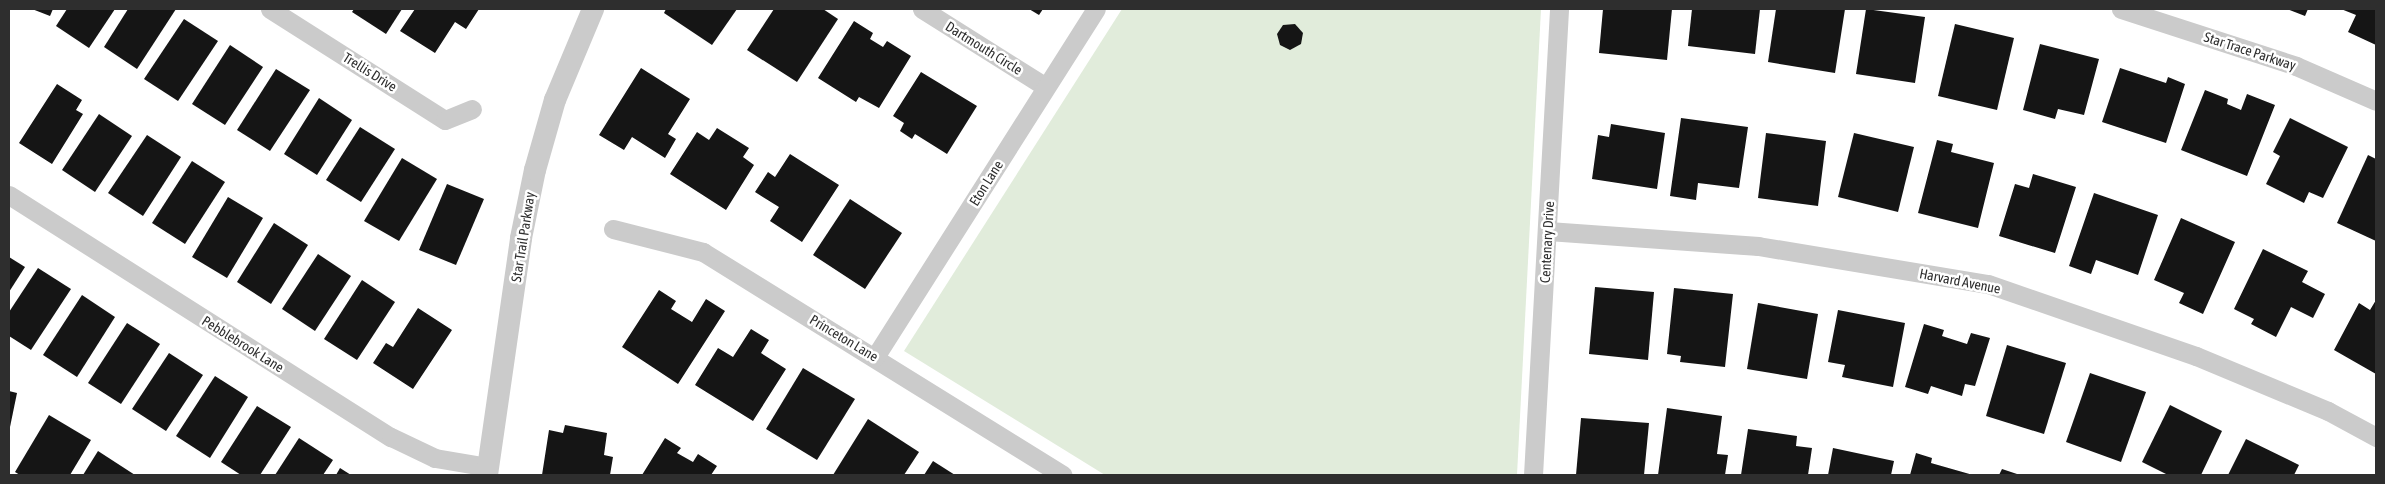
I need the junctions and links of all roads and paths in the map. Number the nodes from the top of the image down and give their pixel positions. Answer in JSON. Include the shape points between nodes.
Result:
{"nodes":[{"id":1,"x":270,"y":9,"type":"edge"},
{"id":2,"x":593,"y":9,"type":"edge"},
{"id":3,"x":922,"y":9,"type":"edge"},
{"id":4,"x":1096,"y":9,"type":"edge"},
{"id":5,"x":1558,"y":9,"type":"edge"},
{"id":6,"x":2121,"y":9,"type":"edge"},
{"id":7,"x":1046,"y":87,"type":"junction"},
{"id":8,"x":2376,"y":101,"type":"edge"},
{"id":9,"x":472,"y":109,"type":"dead end"},
{"id":10,"x":9,"y":196,"type":"edge"},
{"id":11,"x":613,"y":229,"type":"dead end"},
{"id":12,"x":1548,"y":231,"type":"junction"},
{"id":13,"x":875,"y":357,"type":"junction"},
{"id":14,"x":2376,"y":438,"type":"edge"},
{"id":15,"x":488,"y":471,"type":"edge"},
{"id":16,"x":1063,"y":475,"type":"edge"},
{"id":17,"x":1533,"y":475,"type":"edge"}],
"edges":[{"from":1,"to":9,"type":"street","name":"Trellis Drive","via":[[444,120]]},
{"from":2,"to":15,"type":"street","name":"Star Trail Parkway","via":[[555,100],[535,170],[521,238]]},
{"from":3,"to":7,"type":"street","name":"Dartmouth Circle"},
{"from":4,"to":7,"type":"street","name":"Eton Lane"},
{"from":5,"to":12,"type":"street","name":"Centenary Drive"},
{"from":6,"to":8,"type":"street","name":"Star Trace Parkway","via":[[2296,66]]},
{"from":7,"to":13,"type":"street","name":"Eton Lane"},
{"from":10,"to":15,"type":"street","name":"Pebblebrook Lane","via":[[391,437],[436,458]]},
{"from":11,"to":13,"type":"street","name":"Princeton Lane","via":[[703,252]]},
{"from":12,"to":14,"type":"street","name":"Harvard Avenue","via":[[1758,246],[1988,284],[2196,356],[2328,411]]},
{"from":12,"to":17,"type":"street","name":"Centenary Drive"},
{"from":13,"to":16,"type":"street","name":"Princeton Lane"}]}
